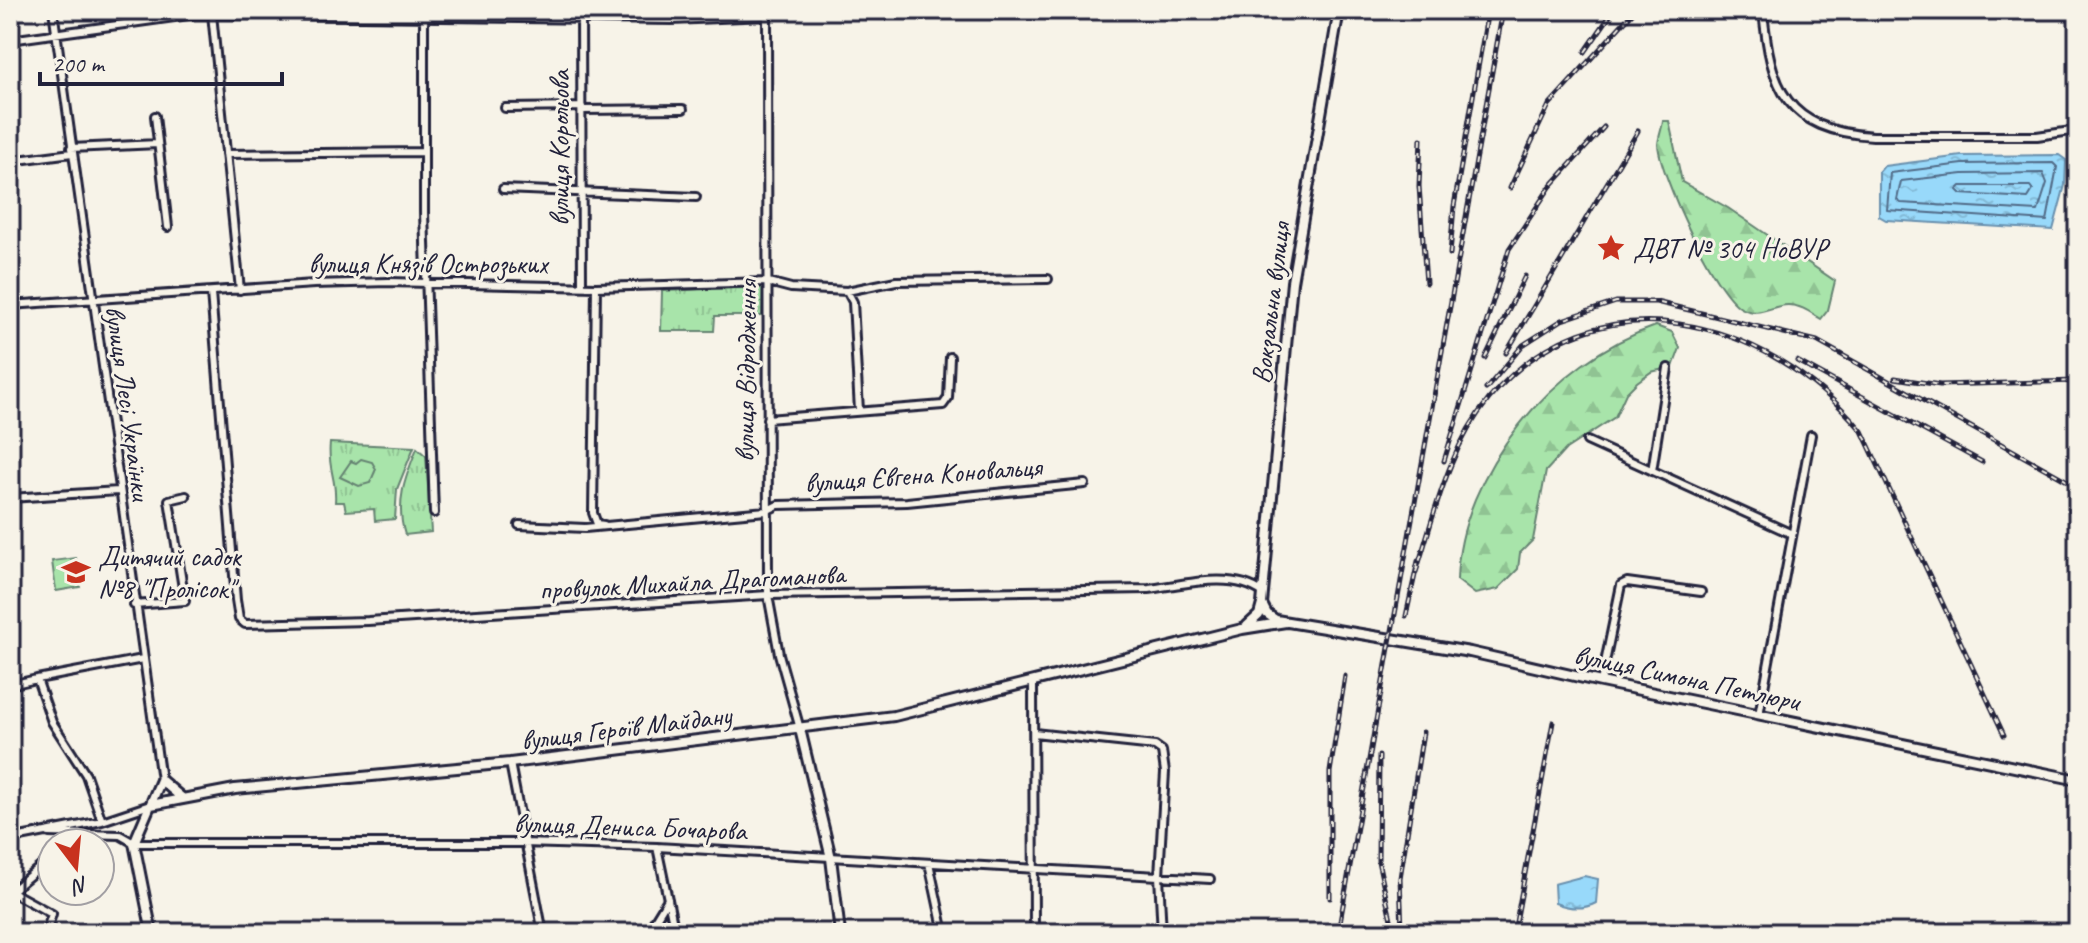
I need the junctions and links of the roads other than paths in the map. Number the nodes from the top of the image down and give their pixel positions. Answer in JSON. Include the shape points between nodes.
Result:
{"nodes":[{"id":1,"x":53,"y":10,"type":"edge"},
{"id":2,"x":424,"y":10,"type":"edge"},
{"id":3,"x":1339,"y":10,"type":"edge"},
{"id":4,"x":1763,"y":10,"type":"edge"},
{"id":5,"x":196,"y":12,"type":"edge"},
{"id":6,"x":299,"y":12,"type":"edge"},
{"id":7,"x":581,"y":13,"type":"edge"},
{"id":8,"x":767,"y":13,"type":"edge"},
{"id":9,"x":212,"y":14,"type":"junction"},
{"id":10,"x":425,"y":19,"type":"junction"},
{"id":11,"x":56,"y":31,"type":"junction"},
{"id":12,"x":10,"y":40,"type":"edge"},
{"id":13,"x":505,"y":108,"type":"dead end"},
{"id":14,"x":582,"y":108,"type":"junction"},
{"id":15,"x":683,"y":109,"type":"dead end"},
{"id":16,"x":155,"y":116,"type":"dead end"},
{"id":17,"x":2078,"y":130,"type":"edge"},
{"id":18,"x":158,"y":144,"type":"junction"},
{"id":19,"x":72,"y":151,"type":"junction"},
{"id":20,"x":424,"y":152,"type":"junction"},
{"id":21,"x":226,"y":154,"type":"junction"},
{"id":22,"x":10,"y":161,"type":"edge"},
{"id":23,"x":503,"y":189,"type":"dead end"},
{"id":24,"x":581,"y":190,"type":"junction"},
{"id":25,"x":696,"y":197,"type":"dead end"},
{"id":26,"x":168,"y":227,"type":"dead end"},
{"id":27,"x":1048,"y":279,"type":"dead end"},
{"id":28,"x":768,"y":282,"type":"junction"},
{"id":29,"x":427,"y":283,"type":"junction"},
{"id":30,"x":582,"y":286,"type":"junction"},
{"id":31,"x":596,"y":287,"type":"junction"},
{"id":32,"x":240,"y":290,"type":"junction"},
{"id":33,"x":847,"y":291,"type":"junction"},
{"id":34,"x":211,"y":293,"type":"junction"},
{"id":35,"x":93,"y":301,"type":"junction"},
{"id":36,"x":10,"y":305,"type":"edge"},
{"id":37,"x":950,"y":357,"type":"dead end"},
{"id":38,"x":1668,"y":368,"type":"dead end"},
{"id":39,"x":859,"y":411,"type":"junction"},
{"id":40,"x":767,"y":419,"type":"junction"},
{"id":41,"x":1811,"y":435,"type":"dead end"},
{"id":42,"x":1587,"y":441,"type":"dead end"},
{"id":43,"x":1652,"y":471,"type":"junction"},
{"id":44,"x":1085,"y":484,"type":"dead end"},
{"id":45,"x":118,"y":491,"type":"junction"},
{"id":46,"x":186,"y":496,"type":"dead end"},
{"id":47,"x":10,"y":498,"type":"edge"},
{"id":48,"x":766,"y":511,"type":"junction"},
{"id":49,"x":434,"y":513,"type":"dead end"},
{"id":50,"x":519,"y":525,"type":"dead end"},
{"id":51,"x":608,"y":526,"type":"junction"},
{"id":52,"x":1792,"y":534,"type":"junction"},
{"id":53,"x":1701,"y":592,"type":"dead end"},
{"id":54,"x":1263,"y":593,"type":"junction"},
{"id":55,"x":768,"y":595,"type":"junction"},
{"id":56,"x":1262,"y":604,"type":"junction"},
{"id":57,"x":134,"y":605,"type":"junction"},
{"id":58,"x":1286,"y":622,"type":"junction"},
{"id":59,"x":1242,"y":629,"type":"junction"},
{"id":60,"x":143,"y":659,"type":"junction"},
{"id":61,"x":37,"y":679,"type":"junction"},
{"id":62,"x":1601,"y":682,"type":"junction"},
{"id":63,"x":1033,"y":683,"type":"junction"},
{"id":64,"x":10,"y":685,"type":"edge"},
{"id":65,"x":1759,"y":715,"type":"junction"},
{"id":66,"x":800,"y":729,"type":"junction"},
{"id":67,"x":1034,"y":733,"type":"junction"},
{"id":68,"x":510,"y":763,"type":"junction"},
{"id":69,"x":161,"y":780,"type":"junction"},
{"id":70,"x":2078,"y":780,"type":"edge"},
{"id":71,"x":182,"y":798,"type":"junction"},
{"id":72,"x":151,"y":805,"type":"junction"},
{"id":73,"x":102,"y":821,"type":"junction"},
{"id":74,"x":76,"y":827,"type":"edge"},
{"id":75,"x":36,"y":835,"type":"edge"},
{"id":76,"x":116,"y":835,"type":"edge"},
{"id":77,"x":10,"y":839,"type":"edge"},
{"id":78,"x":134,"y":843,"type":"junction"},
{"id":79,"x":523,"y":843,"type":"junction"},
{"id":80,"x":657,"y":847,"type":"junction"},
{"id":81,"x":831,"y":858,"type":"junction"},
{"id":82,"x":929,"y":863,"type":"junction"},
{"id":83,"x":1032,"y":867,"type":"junction"},
{"id":84,"x":36,"y":870,"type":"edge"},
{"id":85,"x":1159,"y":876,"type":"junction"},
{"id":86,"x":1210,"y":879,"type":"dead end"},
{"id":87,"x":10,"y":892,"type":"edge"},
{"id":88,"x":668,"y":899,"type":"junction"},
{"id":89,"x":46,"y":933,"type":"edge"},
{"id":90,"x":152,"y":933,"type":"edge"},
{"id":91,"x":543,"y":933,"type":"edge"},
{"id":92,"x":647,"y":933,"type":"edge"},
{"id":93,"x":675,"y":933,"type":"edge"},
{"id":94,"x":840,"y":933,"type":"edge"},
{"id":95,"x":944,"y":933,"type":"edge"},
{"id":96,"x":1034,"y":933,"type":"edge"},
{"id":97,"x":1162,"y":933,"type":"edge"}],
"edges":[{"from":1,"to":11,"type":"street","name":"вулиця Лесі Українки"},
{"from":2,"to":10,"type":"street"},
{"from":3,"to":54,"type":"street","name":"Вокзальна вулиця","via":[[1292,282]]},
{"from":4,"to":17,"type":"street","via":[[1767,54],[1777,85],[1815,125],[1873,136],[2037,136]]},
{"from":5,"to":9,"type":"street"},
{"from":5,"to":11,"type":"street"},
{"from":6,"to":9,"type":"street"},
{"from":6,"to":10,"type":"street"},
{"from":7,"to":8,"type":"street","via":[[672,20]]},
{"from":7,"to":10,"type":"street"},
{"from":7,"to":14,"type":"street","name":"вулиця Корольова"},
{"from":8,"to":28,"type":"street","name":"вулиця Відродження"},
{"from":9,"to":21,"type":"street"},
{"from":10,"to":20,"type":"street"},
{"from":11,"to":12,"type":"street"},
{"from":11,"to":19,"type":"street","name":"вулиця Лесі Українки"},
{"from":13,"to":14,"type":"street"},
{"from":14,"to":15,"type":"street"},
{"from":14,"to":24,"type":"street","name":"вулиця Корольова"},
{"from":16,"to":18,"type":"street"},
{"from":18,"to":19,"type":"street"},
{"from":18,"to":26,"type":"street"},
{"from":19,"to":22,"type":"street"},
{"from":19,"to":35,"type":"street","name":"вулиця Лесі Українки"},
{"from":20,"to":21,"type":"street"},
{"from":20,"to":29,"type":"street"},
{"from":21,"to":32,"type":"street"},
{"from":23,"to":24,"type":"street"},
{"from":24,"to":25,"type":"street"},
{"from":24,"to":30,"type":"street","name":"вулиця Корольова"},
{"from":27,"to":33,"type":"street","name":"вулиця Князів Острозьких","via":[[896,281]]},
{"from":28,"to":31,"type":"street","name":"вулиця Князів Острозьких"},
{"from":28,"to":33,"type":"street","name":"вулиця Князів Острозьких"},
{"from":28,"to":40,"type":"street","name":"вулиця Відродження"},
{"from":29,"to":30,"type":"street","name":"вулиця Князів Острозьких"},
{"from":29,"to":32,"type":"street","name":"вулиця Князів Острозьких"},
{"from":29,"to":49,"type":"street"},
{"from":30,"to":31,"type":"street","name":"вулиця Князів Острозьких"},
{"from":31,"to":51,"type":"street","via":[[593,513],[597,524]]},
{"from":32,"to":34,"type":"street","name":"вулиця Князів Острозьких"},
{"from":33,"to":39,"type":"street","via":[[853,302]]},
{"from":34,"to":35,"type":"street","name":"вулиця Князів Острозьких"},
{"from":34,"to":55,"type":"street","name":"провулок Михайла Драгоманова","via":[[239,619],[255,625],[368,621]]},
{"from":35,"to":36,"type":"street","name":"вулиця Князів Острозьких"},
{"from":35,"to":45,"type":"street","name":"вулиця Лесі Українки"},
{"from":37,"to":39,"type":"street","via":[[943,405]]},
{"from":38,"to":43,"type":"street"},
{"from":39,"to":40,"type":"street"},
{"from":40,"to":48,"type":"street","name":"вулиця Відродження"},
{"from":41,"to":52,"type":"street"},
{"from":42,"to":43,"type":"street"},
{"from":43,"to":52,"type":"street"},
{"from":44,"to":48,"type":"street","name":"вулиця Євгена Коновальця","via":[[907,502],[778,505]]},
{"from":45,"to":47,"type":"street"},
{"from":45,"to":57,"type":"street","name":"вулиця Лесі Українки"},
{"from":46,"to":57,"type":"street","via":[[169,500],[185,601]]},
{"from":48,"to":51,"type":"street","name":"вулиця Євгена Коновальця"},
{"from":48,"to":55,"type":"street","name":"вулиця Відродження"},
{"from":50,"to":51,"type":"street","name":"вулиця Євгена Коновальця"},
{"from":52,"to":65,"type":"street"},
{"from":53,"to":62,"type":"street","via":[[1621,585]]},
{"from":54,"to":55,"type":"street","name":"провулок Михайла Драгоманова","via":[[1249,586],[1203,582],[1149,589]]},
{"from":54,"to":56,"type":"street","name":"Вокзальна вулиця"},
{"from":55,"to":66,"type":"street","name":"вулиця Відродження"},
{"from":56,"to":58,"type":"street","via":[[1267,614]]},
{"from":56,"to":59,"type":"street","via":[[1259,615]]},
{"from":57,"to":60,"type":"street","name":"вулиця Лесі Українки"},
{"from":58,"to":59,"type":"street","name":"вулиця Героїв Майдану"},
{"from":58,"to":62,"type":"street","name":"вулиця Симона Петлюри","via":[[1470,652]]},
{"from":59,"to":63,"type":"street","name":"вулиця Героїв Майдану"},
{"from":60,"to":61,"type":"street"},
{"from":60,"to":69,"type":"street","name":"вулиця Лесі Українки"},
{"from":61,"to":64,"type":"street"},
{"from":61,"to":73,"type":"street","via":[[52,722],[86,775]]},
{"from":62,"to":65,"type":"street","name":"вулиця Симона Петлюри"},
{"from":63,"to":66,"type":"street","name":"вулиця Героїв Майдану","via":[[894,716]]},
{"from":63,"to":67,"type":"street"},
{"from":65,"to":70,"type":"street","name":"вулиця Симона Петлюри"},
{"from":66,"to":68,"type":"street","name":"вулиця Героїв Майдану"},
{"from":66,"to":81,"type":"street"},
{"from":67,"to":83,"type":"street"},
{"from":67,"to":85,"type":"street","via":[[1162,751]]},
{"from":68,"to":71,"type":"street","name":"вулиця Героїв Майдану"},
{"from":68,"to":79,"type":"street"},
{"from":69,"to":71,"type":"street"},
{"from":69,"to":72,"type":"street"},
{"from":71,"to":72,"type":"street","name":"вулиця Героїв Майдану"},
{"from":72,"to":73,"type":"street","name":"вулиця Героїв Майдану"},
{"from":72,"to":78,"type":"street"},
{"from":73,"to":74,"type":"street","name":"вулиця Героїв Майдану"},
{"from":75,"to":77,"type":"street","name":"вулиця Героїв Майдану"},
{"from":76,"to":78,"type":"street","name":"вулиця Дениса Бочарова"},
{"from":78,"to":79,"type":"street","name":"вулиця Дениса Бочарова"},
{"from":78,"to":90,"type":"street"},
{"from":79,"to":80,"type":"street","name":"вулиця Дениса Бочарова"},
{"from":79,"to":91,"type":"street"},
{"from":80,"to":81,"type":"street","name":"вулиця Дениса Бочарова"},
{"from":80,"to":88,"type":"street"},
{"from":81,"to":82,"type":"street","name":"вулиця Дениса Бочарова"},
{"from":81,"to":94,"type":"street"},
{"from":82,"to":83,"type":"street","name":"вулиця Дениса Бочарова"},
{"from":82,"to":95,"type":"street"},
{"from":83,"to":85,"type":"street","name":"вулиця Дениса Бочарова"},
{"from":83,"to":96,"type":"street"},
{"from":84,"to":87,"type":"street"},
{"from":85,"to":86,"type":"street","name":"вулиця Дениса Бочарова"},
{"from":85,"to":97,"type":"street"},
{"from":87,"to":89,"type":"street","via":[[52,914]]},
{"from":88,"to":92,"type":"street"},
{"from":88,"to":93,"type":"street"}]}
